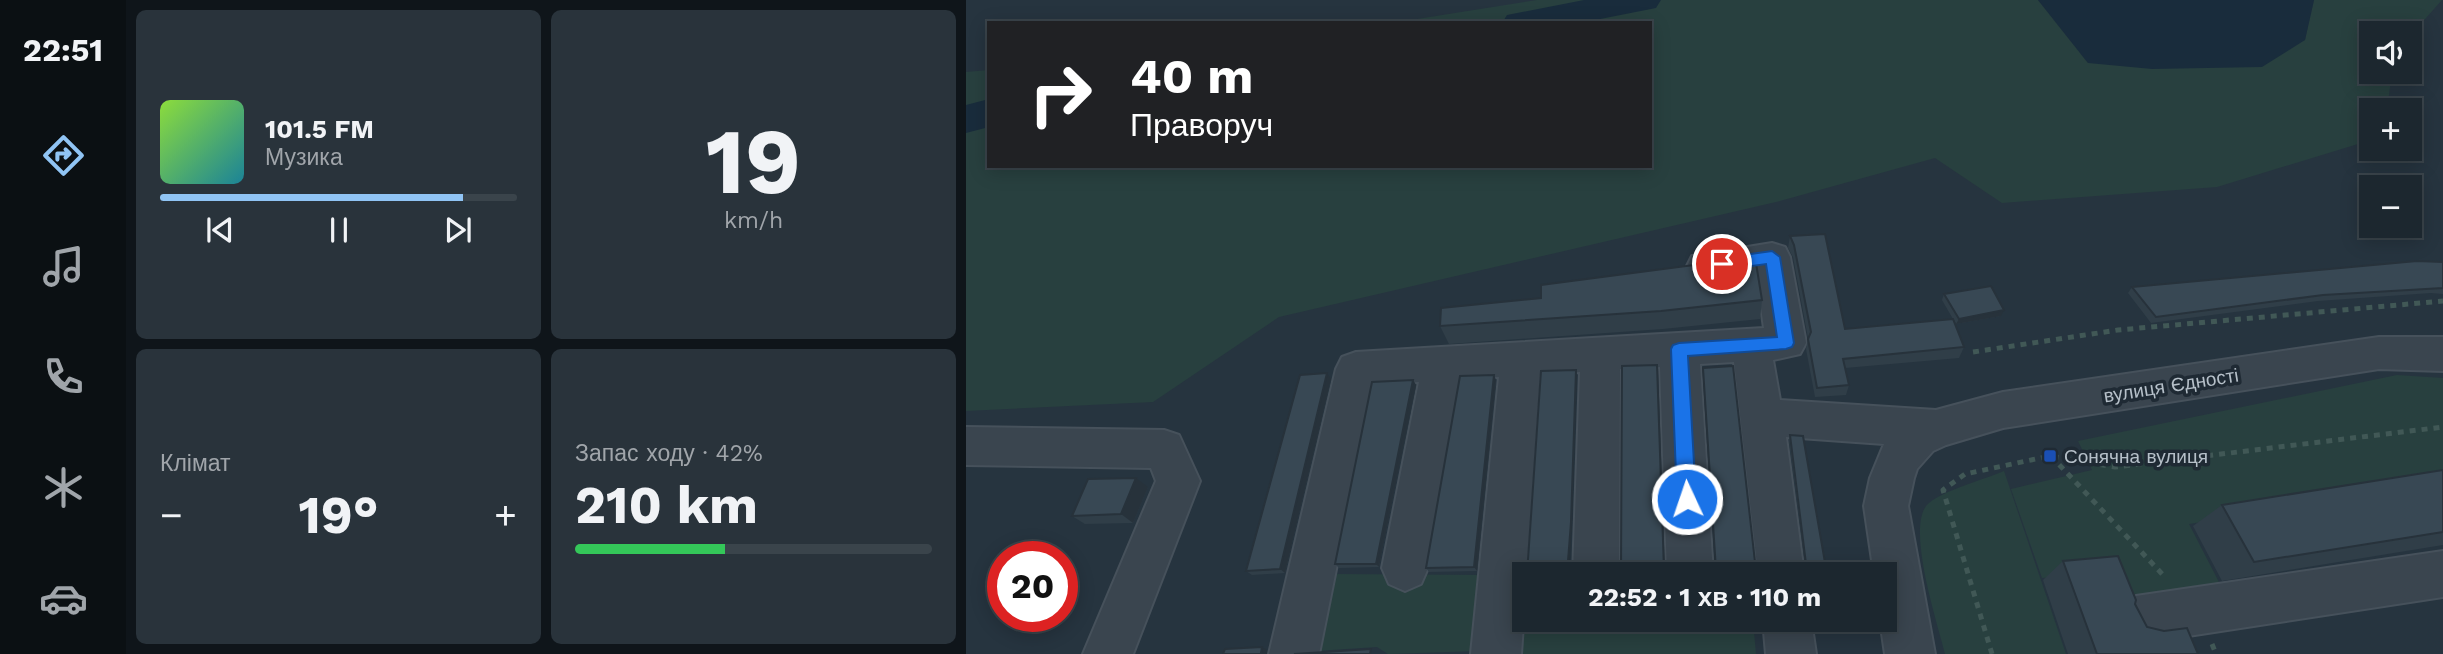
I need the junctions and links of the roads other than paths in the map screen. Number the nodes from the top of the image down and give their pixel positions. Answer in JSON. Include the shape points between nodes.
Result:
{"nodes":[{"id":1,"x":1667,"y":271,"type":"edge"},
{"id":2,"x":1751,"y":345,"type":"junction"},
{"id":3,"x":1679,"y":349,"type":"junction"},
{"id":4,"x":1600,"y":354,"type":"junction"},
{"id":5,"x":2443,"y":354,"type":"edge"},
{"id":6,"x":1521,"y":359,"type":"junction"},
{"id":7,"x":1443,"y":364,"type":"junction"},
{"id":8,"x":1762,"y":417,"type":"junction"},
{"id":9,"x":1921,"y":438,"type":"junction"},
{"id":10,"x":966,"y":446,"type":"edge"},
{"id":11,"x":1596,"y":562,"type":"edge"},
{"id":12,"x":1689,"y":562,"type":"edge"},
{"id":13,"x":1780,"y":562,"type":"edge"},
{"id":14,"x":1405,"y":568,"type":"dead end"},
{"id":15,"x":2443,"y":574,"type":"edge"},
{"id":16,"x":2136,"y":620,"type":"edge"},
{"id":17,"x":1788,"y":632,"type":"edge"},
{"id":18,"x":1108,"y":654,"type":"edge"},
{"id":19,"x":1294,"y":654,"type":"edge"},
{"id":20,"x":1496,"y":654,"type":"edge"},
{"id":21,"x":1791,"y":654,"type":"edge"},
{"id":22,"x":1910,"y":654,"type":"edge"}],
"edges":[{"from":1,"to":2,"type":"street","via":[[1772,257],[1786,343]]},
{"from":2,"to":3,"type":"street"},
{"from":2,"to":8,"type":"street"},
{"from":3,"to":4,"type":"street"},
{"from":3,"to":12,"type":"street"},
{"from":4,"to":6,"type":"street"},
{"from":4,"to":11,"type":"street"},
{"from":5,"to":9,"type":"street","name":"вулиця Єдності","via":[[2366,355],[2003,410]]},
{"from":6,"to":7,"type":"street"},
{"from":6,"to":20,"type":"street"},
{"from":7,"to":14,"type":"street"},
{"from":7,"to":19,"type":"street","via":[[1356,369]]},
{"from":8,"to":9,"type":"street","name":"вулиця Єдності"},
{"from":8,"to":13,"type":"street"},
{"from":9,"to":22,"type":"street","via":[[1892,478],[1886,506]]},
{"from":10,"to":18,"type":"street","via":[[1164,449],[1178,481]]},
{"from":15,"to":16,"type":"street"},
{"from":17,"to":21,"type":"street"}]}
